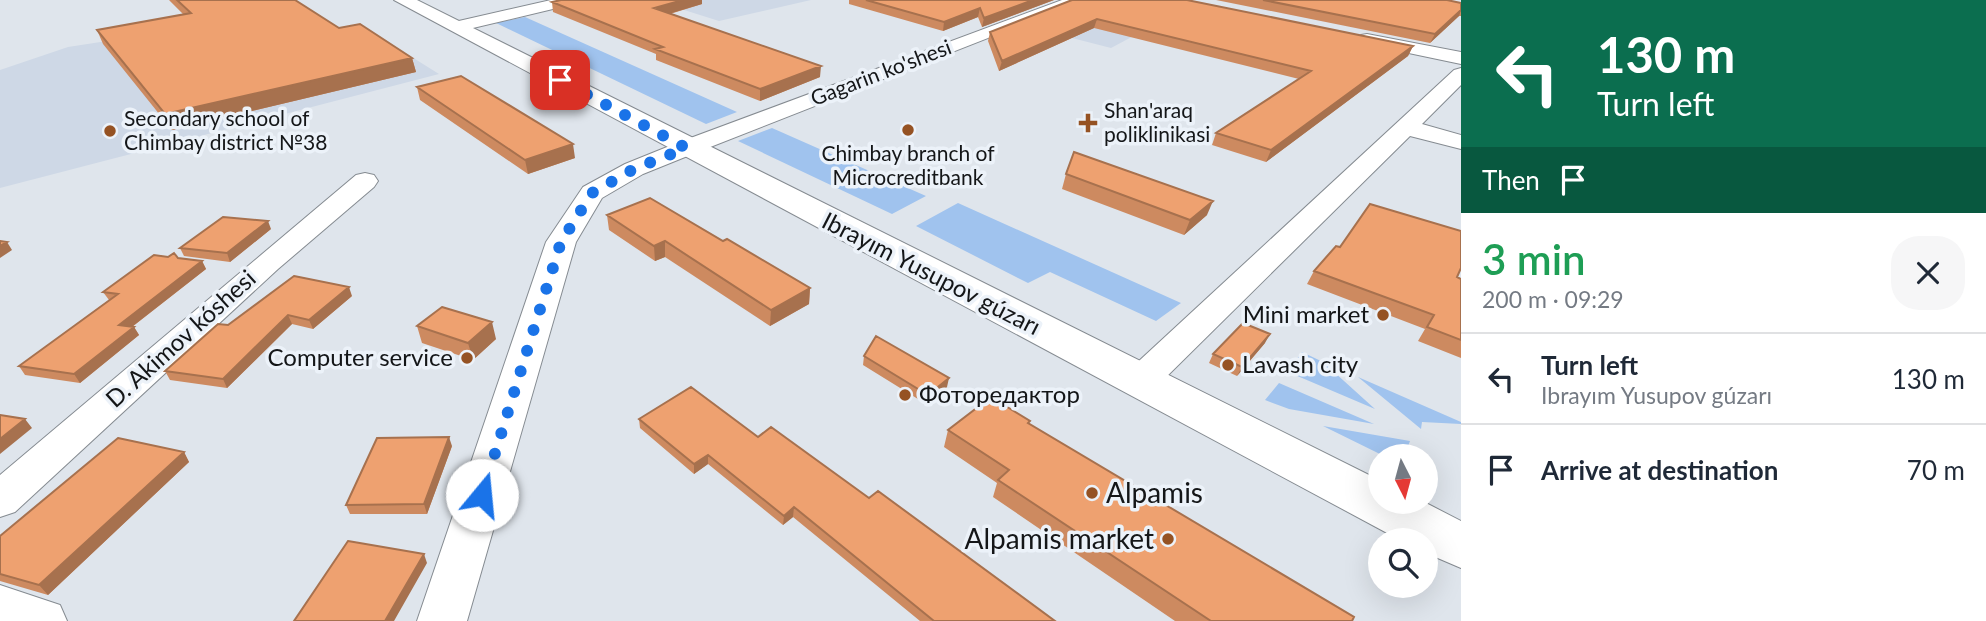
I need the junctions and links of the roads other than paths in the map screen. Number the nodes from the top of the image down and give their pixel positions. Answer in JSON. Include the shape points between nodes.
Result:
{"nodes":[{"id":1,"x":403,"y":0,"type":"edge"},
{"id":2,"x":572,"y":0,"type":"edge"},
{"id":3,"x":1077,"y":0,"type":"edge"},
{"id":4,"x":456,"y":27,"type":"junction"},
{"id":5,"x":1355,"y":36,"type":"edge"},
{"id":6,"x":1461,"y":58,"type":"edge"},
{"id":7,"x":1461,"y":74,"type":"edge"},
{"id":8,"x":1405,"y":127,"type":"junction"},
{"id":9,"x":1461,"y":142,"type":"edge"},
{"id":10,"x":686,"y":148,"type":"junction"},
{"id":11,"x":365,"y":181,"type":"dead end"},
{"id":12,"x":1140,"y":381,"type":"junction"},
{"id":13,"x":0,"y":500,"type":"edge"},
{"id":14,"x":1461,"y":546,"type":"edge"},
{"id":15,"x":0,"y":607,"type":"edge"},
{"id":16,"x":42,"y":621,"type":"edge"},
{"id":17,"x":442,"y":621,"type":"edge"}],
"edges":[{"from":1,"to":4,"type":"main road","name":"Ibrayım Yusupov gúzarı"},
{"from":2,"to":4,"type":"street"},
{"from":3,"to":10,"type":"street","name":"Gagarin ko'shesi"},
{"from":4,"to":10,"type":"main road","name":"Ibrayım Yusupov gúzarı"},
{"from":5,"to":6,"type":"street"},
{"from":7,"to":8,"type":"street"},
{"from":8,"to":9,"type":"street"},
{"from":8,"to":12,"type":"street"},
{"from":10,"to":12,"type":"main road","name":"Ibrayım Yusupov gúzarı"},
{"from":10,"to":17,"type":"street","name":"Gagarin ko'shesi","via":[[634,169],[592,193],[561,242]]},
{"from":11,"to":13,"type":"street","name":"D. Akimov kóshesi"},
{"from":12,"to":14,"type":"main road","name":"Ibrayım Yusupov gúzarı"},
{"from":15,"to":16,"type":"street"}]}
